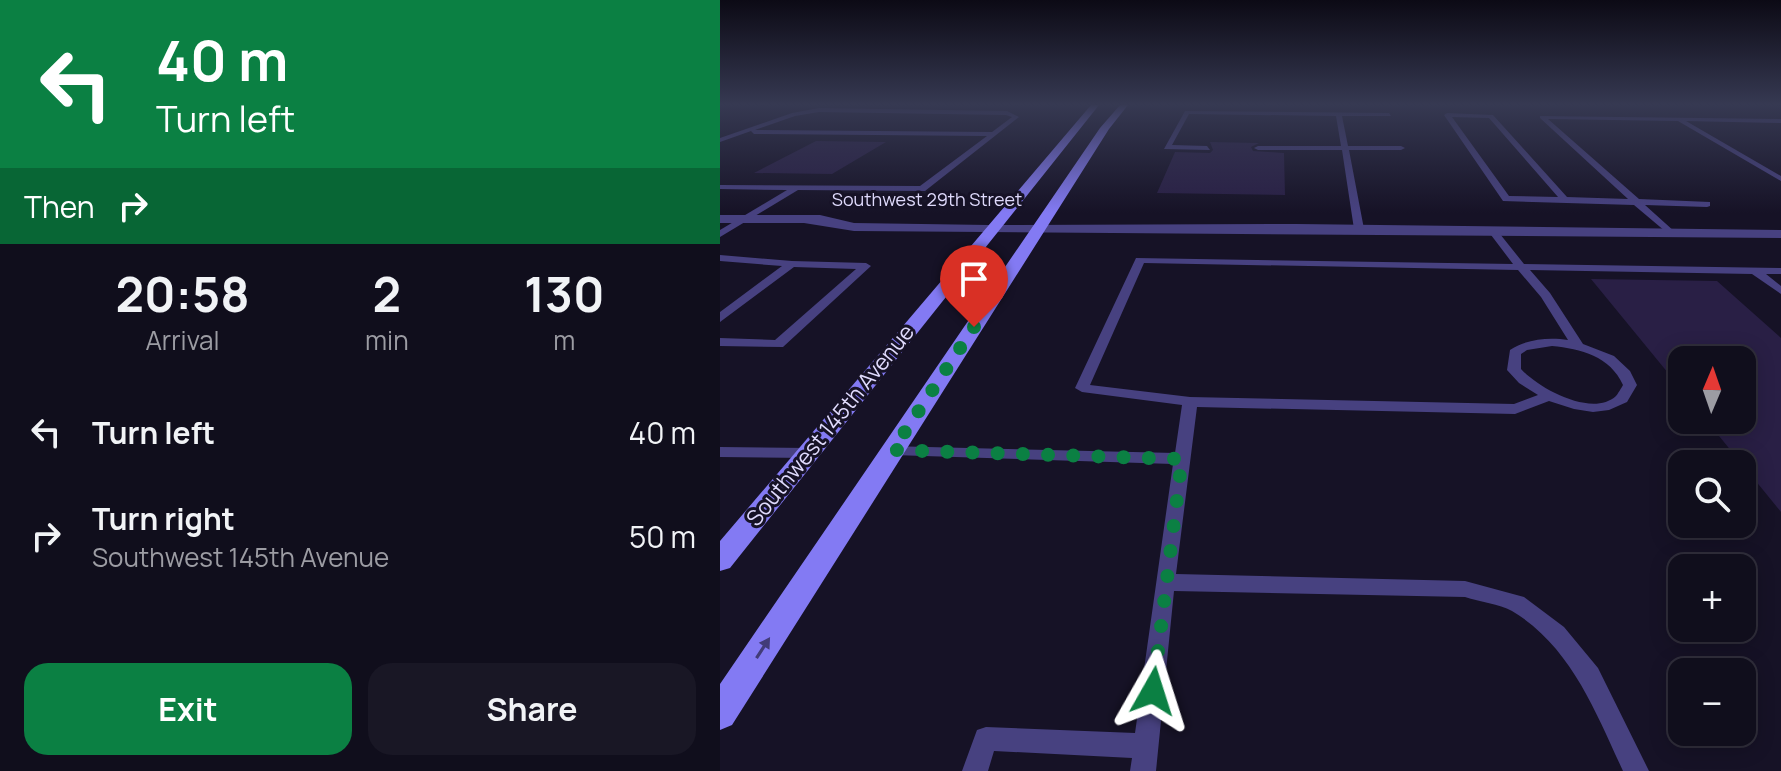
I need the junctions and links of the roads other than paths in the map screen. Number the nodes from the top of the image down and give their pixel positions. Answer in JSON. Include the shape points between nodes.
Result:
{"nodes":[{"id":1,"x":985,"y":141,"type":"edge"},
{"id":2,"x":1065,"y":141,"type":"edge"},
{"id":3,"x":1100,"y":141,"type":"edge"},
{"id":4,"x":1170,"y":141,"type":"edge"},
{"id":5,"x":1344,"y":141,"type":"edge"},
{"id":6,"x":1465,"y":141,"type":"edge"},
{"id":7,"x":1513,"y":141,"type":"edge"},
{"id":8,"x":1569,"y":141,"type":"edge"},
{"id":9,"x":1716,"y":141,"type":"edge"},
{"id":10,"x":1345,"y":147,"type":"junction"},
{"id":11,"x":1207,"y":148,"type":"dead end"},
{"id":12,"x":1258,"y":148,"type":"dead end"},
{"id":13,"x":1401,"y":148,"type":"dead end"},
{"id":14,"x":777,"y":178,"type":"dead end"},
{"id":15,"x":1781,"y":179,"type":"edge"},
{"id":16,"x":795,"y":183,"type":"junction"},
{"id":17,"x":721,"y":187,"type":"edge"},
{"id":18,"x":1565,"y":200,"type":"junction"},
{"id":19,"x":1637,"y":202,"type":"junction"},
{"id":20,"x":1707,"y":204,"type":"dead end"},
{"id":21,"x":720,"y":219,"type":"edge"},
{"id":22,"x":745,"y":219,"type":"junction"},
{"id":23,"x":995,"y":223,"type":"junction"},
{"id":24,"x":1043,"y":224,"type":"junction"},
{"id":25,"x":1359,"y":229,"type":"junction"},
{"id":26,"x":1493,"y":231,"type":"junction"},
{"id":27,"x":720,"y":234,"type":"edge"},
{"id":28,"x":1672,"y":234,"type":"junction"},
{"id":29,"x":1781,"y":234,"type":"edge"},
{"id":30,"x":721,"y":259,"type":"edge"},
{"id":31,"x":792,"y":264,"type":"junction"},
{"id":32,"x":1521,"y":267,"type":"junction"},
{"id":33,"x":1755,"y":271,"type":"junction"},
{"id":34,"x":1781,"y":271,"type":"edge"},
{"id":35,"x":1781,"y":291,"type":"edge"},
{"id":36,"x":720,"y":318,"type":"edge"},
{"id":37,"x":720,"y":342,"type":"edge"},
{"id":38,"x":1578,"y":346,"type":"junction"},
{"id":39,"x":1547,"y":397,"type":"junction"},
{"id":40,"x":1190,"y":402,"type":"junction"},
{"id":41,"x":893,"y":450,"type":"junction"},
{"id":42,"x":720,"y":452,"type":"edge"},
{"id":43,"x":808,"y":453,"type":"junction"},
{"id":44,"x":1182,"y":459,"type":"junction"},
{"id":45,"x":720,"y":560,"type":"edge"},
{"id":46,"x":1165,"y":582,"type":"junction"},
{"id":47,"x":720,"y":713,"type":"edge"},
{"id":48,"x":1147,"y":746,"type":"junction"},
{"id":49,"x":975,"y":771,"type":"edge"},
{"id":50,"x":1143,"y":771,"type":"edge"},
{"id":51,"x":1636,"y":771,"type":"edge"}],
"edges":[{"from":1,"to":16,"type":"lane","via":[[922,189]]},
{"from":2,"to":23,"type":"street","name":"Southwest 145th Avenue"},
{"from":3,"to":24,"type":"street"},
{"from":4,"to":11,"type":"lane","via":[[1167,147]]},
{"from":5,"to":10,"type":"lane"},
{"from":6,"to":18,"type":"lane","via":[[1506,199]]},
{"from":7,"to":18,"type":"lane"},
{"from":8,"to":19,"type":"lane"},
{"from":9,"to":15,"type":"lane"},
{"from":10,"to":12,"type":"lane"},
{"from":10,"to":13,"type":"lane"},
{"from":10,"to":25,"type":"lane"},
{"from":14,"to":17,"type":"lane"},
{"from":16,"to":17,"type":"lane"},
{"from":16,"to":22,"type":"lane"},
{"from":18,"to":19,"type":"lane"},
{"from":19,"to":20,"type":"lane"},
{"from":19,"to":28,"type":"lane"},
{"from":21,"to":22,"type":"street","name":"Southwest 29th Street"},
{"from":22,"to":23,"type":"street","name":"Southwest 29th Street","via":[[854,227]]},
{"from":22,"to":27,"type":"lane"},
{"from":23,"to":24,"type":"street","name":"Southwest 29th Street"},
{"from":23,"to":43,"type":"street","name":"Southwest 145th Avenue"},
{"from":24,"to":25,"type":"street","name":"Southwest 29th Street"},
{"from":24,"to":41,"type":"street"},
{"from":25,"to":26,"type":"street","name":"Southwest 29th Street"},
{"from":26,"to":28,"type":"street","name":"Southwest 29th Street"},
{"from":26,"to":32,"type":"lane"},
{"from":28,"to":29,"type":"street","name":"Southwest 29th Street"},
{"from":30,"to":31,"type":"lane"},
{"from":31,"to":36,"type":"lane"},
{"from":31,"to":37,"type":"lane","via":[[866,266],[778,344]]},
{"from":32,"to":33,"type":"lane"},
{"from":32,"to":38,"type":"lane"},
{"from":32,"to":40,"type":"lane","via":[[1140,260],[1082,388]]},
{"from":33,"to":34,"type":"lane"},
{"from":33,"to":35,"type":"lane"},
{"from":38,"to":39,"type":"lane","via":[[1536,344],[1515,353],[1514,370],[1520,380]]},
{"from":38,"to":39,"type":"lane","via":[[1618,365],[1630,385],[1628,395],[1604,406]]},
{"from":39,"to":40,"type":"lane","via":[[1515,409]]},
{"from":40,"to":44,"type":"lane"},
{"from":41,"to":44,"type":"lane"},
{"from":47,"to":41,"type":"street","one_way":true},
{"from":42,"to":43,"type":"lane"},
{"from":43,"to":45,"type":"street","name":"Southwest 145th Avenue"},
{"from":44,"to":46,"type":"lane"},
{"from":46,"to":48,"type":"lane"},
{"from":46,"to":51,"type":"lane","via":[[1465,589],[1517,603],[1557,634],[1590,676]]},
{"from":48,"to":49,"type":"lane","via":[[986,739]]},
{"from":48,"to":50,"type":"lane"}]}
